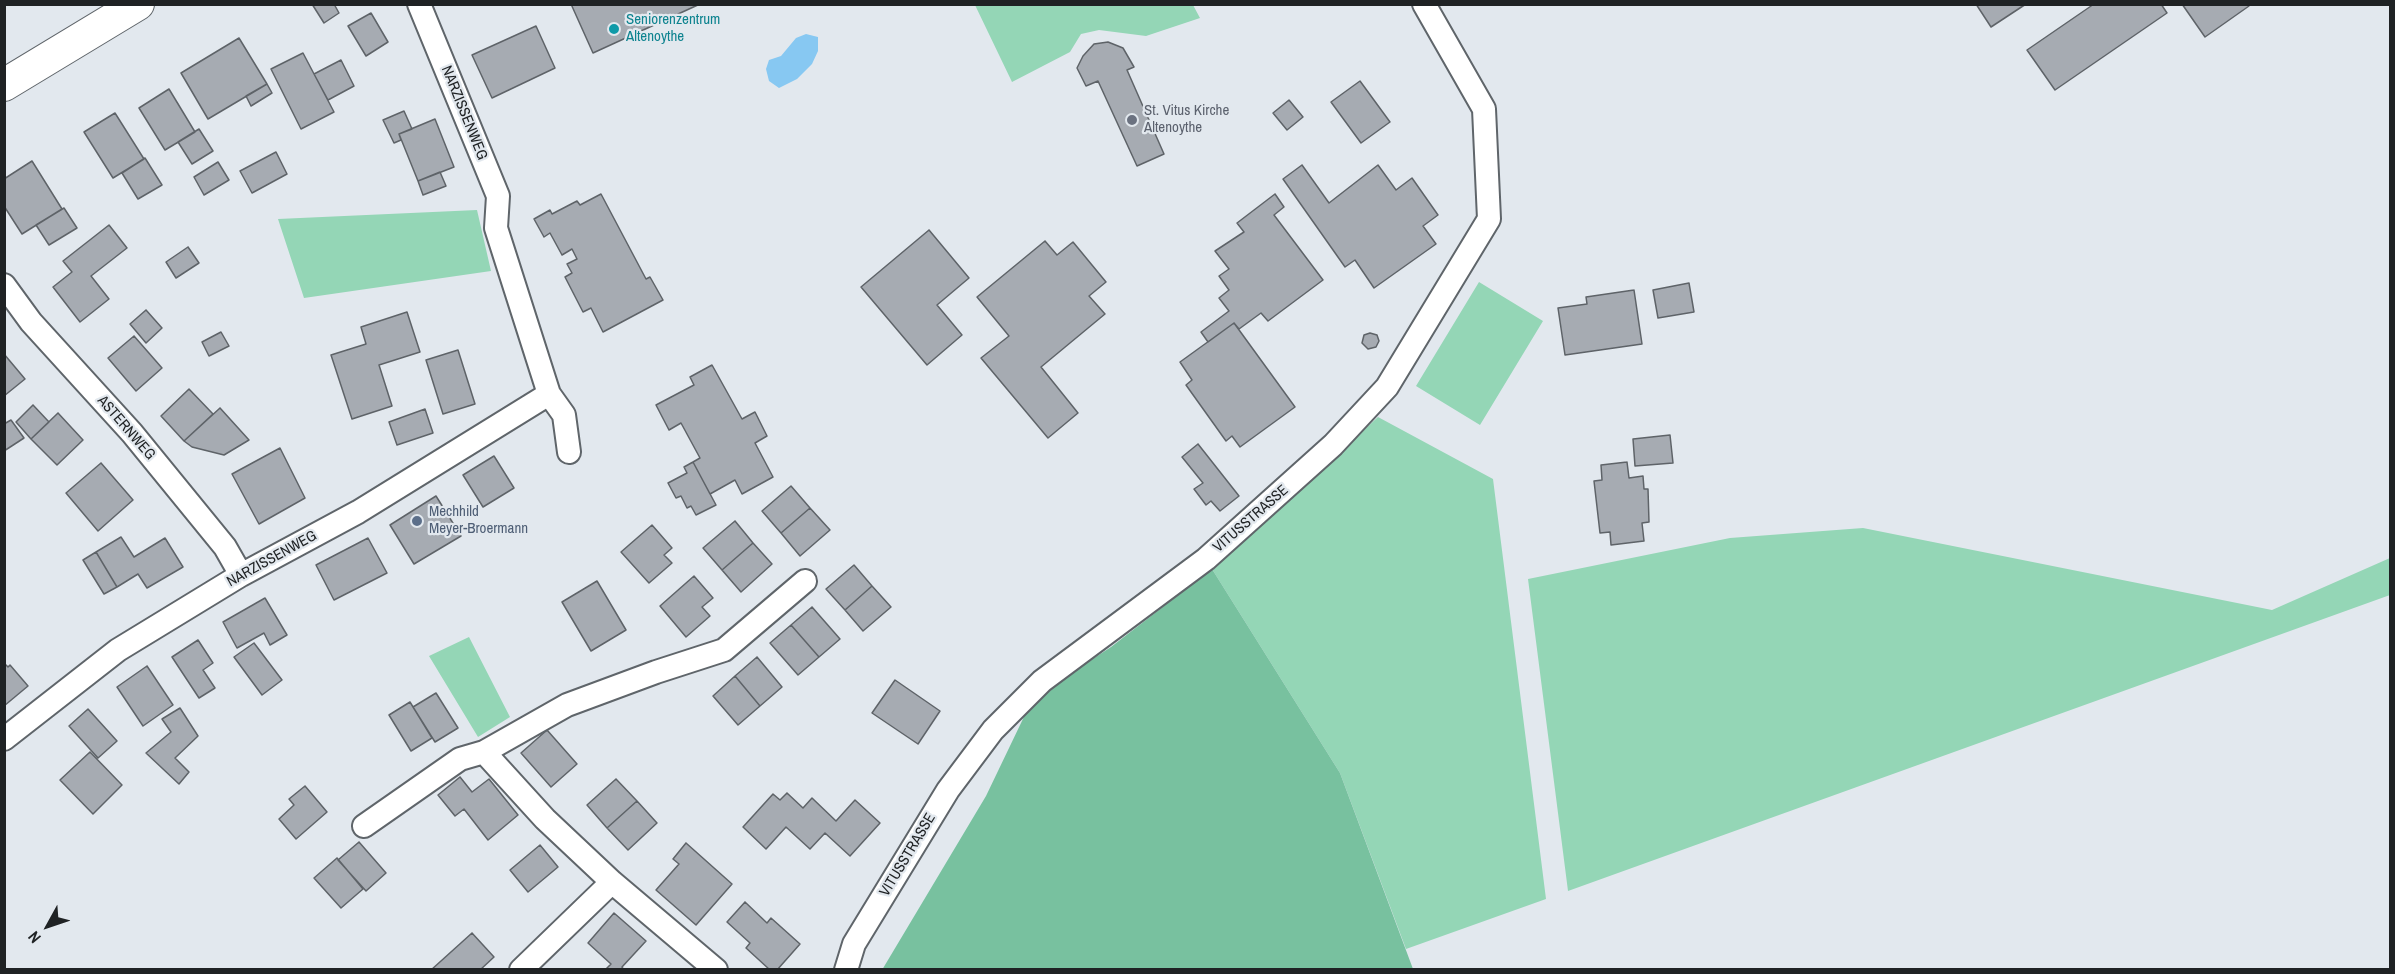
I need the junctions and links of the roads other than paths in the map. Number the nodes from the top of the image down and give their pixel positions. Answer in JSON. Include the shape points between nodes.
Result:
{"nodes":[{"id":1,"x":138,"y":4,"type":"edge"},
{"id":2,"x":419,"y":4,"type":"edge"},
{"id":3,"x":1424,"y":4,"type":"edge"},
{"id":4,"x":4,"y":85,"type":"edge"},
{"id":5,"x":4,"y":285,"type":"edge"},
{"id":6,"x":549,"y":394,"type":"junction"},
{"id":7,"x":569,"y":452,"type":"dead end"},
{"id":8,"x":240,"y":576,"type":"junction"},
{"id":9,"x":805,"y":581,"type":"dead end"},
{"id":10,"x":4,"y":739,"type":"edge"},
{"id":11,"x":484,"y":752,"type":"junction"},
{"id":12,"x":364,"y":826,"type":"dead end"},
{"id":13,"x":612,"y":882,"type":"junction"},
{"id":14,"x":521,"y":969,"type":"edge"},
{"id":15,"x":716,"y":969,"type":"edge"},
{"id":16,"x":846,"y":969,"type":"edge"}],
"edges":[{"from":1,"to":4,"type":"main road"},
{"from":2,"to":6,"type":"street","name":"NARZISSENWEG","via":[[498,196],[496,228]]},
{"from":3,"to":16,"type":"street","name":"VITUSSTRASSE","via":[[1484,109],[1489,219],[1387,387],[1333,445],[1206,559],[1042,681],[993,730],[942,799],[854,944]]},
{"from":5,"to":8,"type":"street","name":"ASTERNWEG","via":[[31,322],[132,433],[225,547]]},
{"from":6,"to":7,"type":"street","name":"NARZISSENWEG","via":[[564,415]]},
{"from":6,"to":8,"type":"street","name":"NARZISSENWEG","via":[[358,512]]},
{"from":8,"to":10,"type":"street","name":"NARZISSENWEG","via":[[118,650]]},
{"from":9,"to":11,"type":"street","via":[[724,650],[567,705]]},
{"from":11,"to":12,"type":"street","via":[[459,759]]},
{"from":11,"to":13,"type":"street","via":[[544,819]]},
{"from":13,"to":14,"type":"street"},
{"from":13,"to":15,"type":"street"}]}
